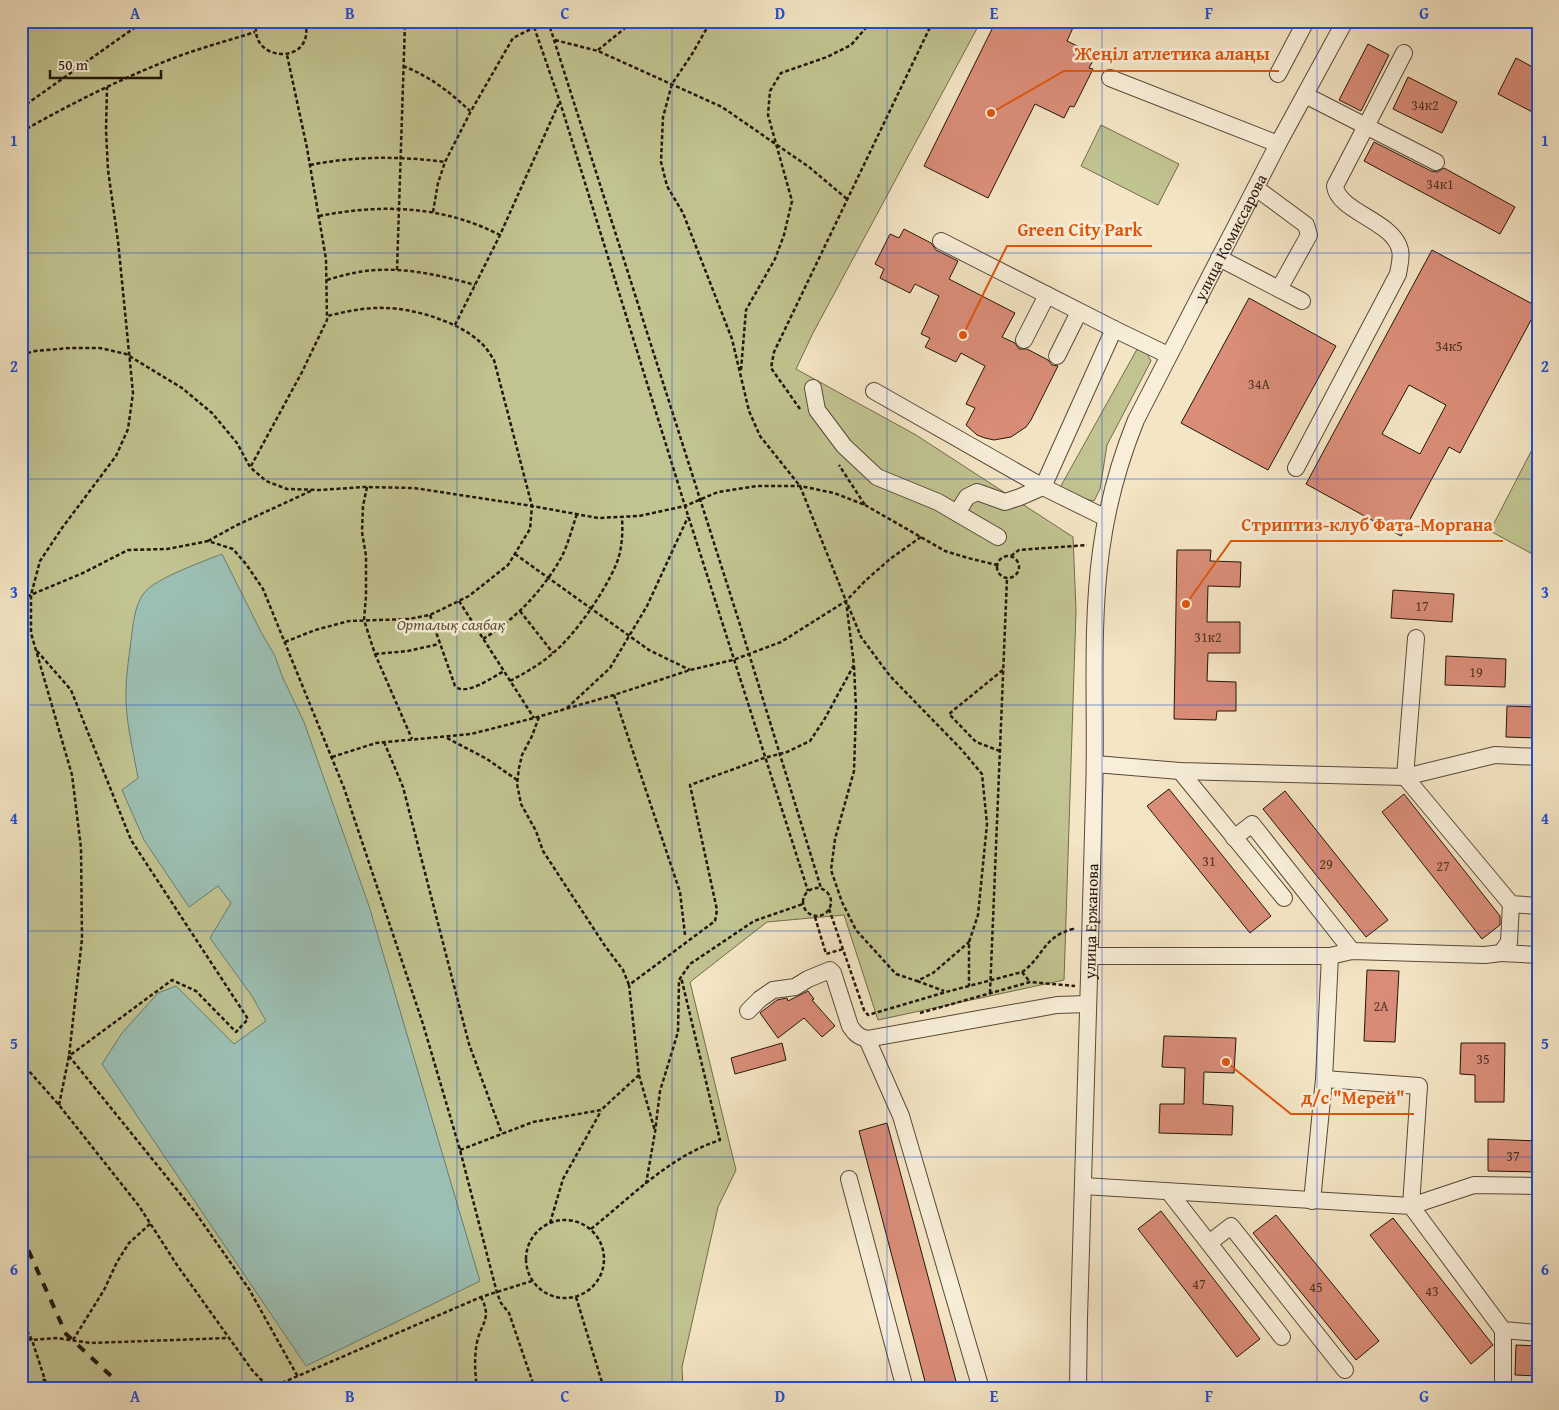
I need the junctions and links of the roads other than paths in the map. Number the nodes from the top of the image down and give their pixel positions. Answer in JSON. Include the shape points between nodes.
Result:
{"nodes":[{"id":1,"x":1306,"y":21,"type":"edge"},
{"id":2,"x":1345,"y":21,"type":"edge"},
{"id":3,"x":1404,"y":53,"type":"dead end"},
{"id":4,"x":1278,"y":74,"type":"dead end"},
{"id":5,"x":1110,"y":78,"type":"dead end"},
{"id":6,"x":1305,"y":95,"type":"junction"},
{"id":7,"x":1365,"y":126,"type":"junction"},
{"id":8,"x":1278,"y":144,"type":"junction"},
{"id":9,"x":1436,"y":162,"type":"dead end"},
{"id":10,"x":1256,"y":188,"type":"junction"},
{"id":11,"x":941,"y":241,"type":"dead end"},
{"id":12,"x":1219,"y":258,"type":"junction"},
{"id":13,"x":1279,"y":289,"type":"junction"},
{"id":14,"x":1047,"y":295,"type":"junction"},
{"id":15,"x":1302,"y":301,"type":"dead end"},
{"id":16,"x":1079,"y":312,"type":"junction"},
{"id":17,"x":1114,"y":329,"type":"junction"},
{"id":18,"x":1024,"y":340,"type":"dead end"},
{"id":19,"x":1168,"y":355,"type":"junction"},
{"id":20,"x":1057,"y":356,"type":"dead end"},
{"id":21,"x":813,"y":388,"type":"dead end"},
{"id":22,"x":874,"y":391,"type":"dead end"},
{"id":23,"x":1121,"y":457,"type":"joint"},
{"id":24,"x":1296,"y":468,"type":"dead end"},
{"id":25,"x":1043,"y":487,"type":"junction"},
{"id":26,"x":957,"y":513,"type":"junction"},
{"id":27,"x":1106,"y":518,"type":"junction"},
{"id":28,"x":998,"y":537,"type":"dead end"},
{"id":29,"x":1416,"y":638,"type":"dead end"},
{"id":30,"x":1538,"y":757,"type":"edge"},
{"id":31,"x":1095,"y":764,"type":"junction"},
{"id":32,"x":1180,"y":771,"type":"junction"},
{"id":33,"x":1405,"y":777,"type":"junction"},
{"id":34,"x":1234,"y":838,"type":"junction"},
{"id":35,"x":1284,"y":898,"type":"dead end"},
{"id":36,"x":1511,"y":904,"type":"junction"},
{"id":37,"x":1538,"y":906,"type":"edge"},
{"id":38,"x":1352,"y":951,"type":"junction"},
{"id":39,"x":1501,"y":952,"type":"junction"},
{"id":40,"x":1538,"y":955,"type":"edge"},
{"id":41,"x":1090,"y":956,"type":"junction"},
{"id":42,"x":1330,"y":956,"type":"junction"},
{"id":43,"x":1088,"y":1004,"type":"junction"},
{"id":44,"x":748,"y":1011,"type":"dead end"},
{"id":45,"x":867,"y":1039,"type":"junction"},
{"id":46,"x":1324,"y":1079,"type":"junction"},
{"id":47,"x":849,"y":1179,"type":"dead end"},
{"id":48,"x":1084,"y":1186,"type":"junction"},
{"id":49,"x":1538,"y":1186,"type":"edge"},
{"id":50,"x":1169,"y":1192,"type":"junction"},
{"id":51,"x":1312,"y":1201,"type":"junction"},
{"id":52,"x":1411,"y":1206,"type":"junction"},
{"id":53,"x":1209,"y":1243,"type":"junction"},
{"id":54,"x":1502,"y":1330,"type":"junction"},
{"id":55,"x":1538,"y":1332,"type":"edge"},
{"id":56,"x":1282,"y":1336,"type":"dead end"},
{"id":57,"x":1345,"y":1370,"type":"dead end"},
{"id":58,"x":905,"y":1389,"type":"edge"},
{"id":59,"x":981,"y":1389,"type":"edge"},
{"id":60,"x":1078,"y":1389,"type":"edge"},
{"id":61,"x":1503,"y":1389,"type":"edge"}],
"edges":[{"from":1,"to":4,"type":"street"},
{"from":2,"to":6,"type":"street","name":"улица Комиссарова"},
{"from":3,"to":7,"type":"street"},
{"from":5,"to":8,"type":"street"},
{"from":6,"to":7,"type":"street"},
{"from":6,"to":8,"type":"street","name":"улица Комиссарова"},
{"from":7,"to":9,"type":"street"},
{"from":7,"to":24,"type":"street","via":[[1335,186],[1336,193],[1396,240],[1401,252],[1398,274]]},
{"from":8,"to":10,"type":"street","name":"улица Комиссарова"},
{"from":10,"to":12,"type":"street","name":"улица Комиссарова"},
{"from":10,"to":13,"type":"street","via":[[1306,225],[1308,230],[1309,235]]},
{"from":11,"to":14,"type":"street"},
{"from":12,"to":13,"type":"street"},
{"from":12,"to":19,"type":"street","name":"улица Комиссарова"},
{"from":13,"to":15,"type":"street"},
{"from":14,"to":16,"type":"street"},
{"from":14,"to":18,"type":"street"},
{"from":16,"to":17,"type":"street"},
{"from":16,"to":20,"type":"street"},
{"from":17,"to":19,"type":"street"},
{"from":17,"to":25,"type":"street"},
{"from":19,"to":23,"type":"street","name":"улица Комиссарова"},
{"from":21,"to":26,"type":"street","via":[[816,410],[844,446],[877,477]]},
{"from":22,"to":25,"type":"street"},
{"from":23,"to":27,"type":"street","name":"улица Ержанова"},
{"from":25,"to":26,"type":"street","via":[[1005,502],[977,492],[967,497]]},
{"from":25,"to":27,"type":"street"},
{"from":26,"to":28,"type":"street"},
{"from":27,"to":31,"type":"street","name":"улица Ержанова","via":[[1097,597]]},
{"from":29,"to":33,"type":"street"},
{"from":30,"to":33,"type":"street","via":[[1495,755]]},
{"from":31,"to":32,"type":"street"},
{"from":31,"to":41,"type":"street","name":"улица Ержанова"},
{"from":32,"to":33,"type":"street"},
{"from":32,"to":34,"type":"street"},
{"from":33,"to":36,"type":"street"},
{"from":34,"to":35,"type":"street"},
{"from":34,"to":38,"type":"street","via":[[1252,824]]},
{"from":36,"to":37,"type":"street"},
{"from":36,"to":39,"type":"street","via":[[1509,942]]},
{"from":38,"to":39,"type":"street","via":[[1485,955]]},
{"from":38,"to":42,"type":"street"},
{"from":39,"to":40,"type":"street"},
{"from":41,"to":42,"type":"street"},
{"from":41,"to":43,"type":"street","name":"улица Ержанова"},
{"from":42,"to":46,"type":"street"},
{"from":43,"to":45,"type":"street","via":[[1056,1005]]},
{"from":43,"to":48,"type":"street","name":"улица Ержанова"},
{"from":44,"to":45,"type":"street","via":[[773,990],[794,987],[830,970],[850,1026],[854,1033]]},
{"from":45,"to":59,"type":"street","via":[[901,1116]]},
{"from":46,"to":51,"type":"street"},
{"from":46,"to":52,"type":"street","via":[[1419,1086]]},
{"from":47,"to":58,"type":"street"},
{"from":48,"to":50,"type":"street"},
{"from":48,"to":60,"type":"street","name":"улица Ержанова"},
{"from":49,"to":52,"type":"street","via":[[1474,1185]]},
{"from":50,"to":51,"type":"street"},
{"from":50,"to":53,"type":"street"},
{"from":51,"to":52,"type":"street"},
{"from":52,"to":54,"type":"street"},
{"from":53,"to":56,"type":"street"},
{"from":53,"to":57,"type":"street","via":[[1231,1226]]},
{"from":54,"to":55,"type":"street"},
{"from":54,"to":61,"type":"street"}]}
